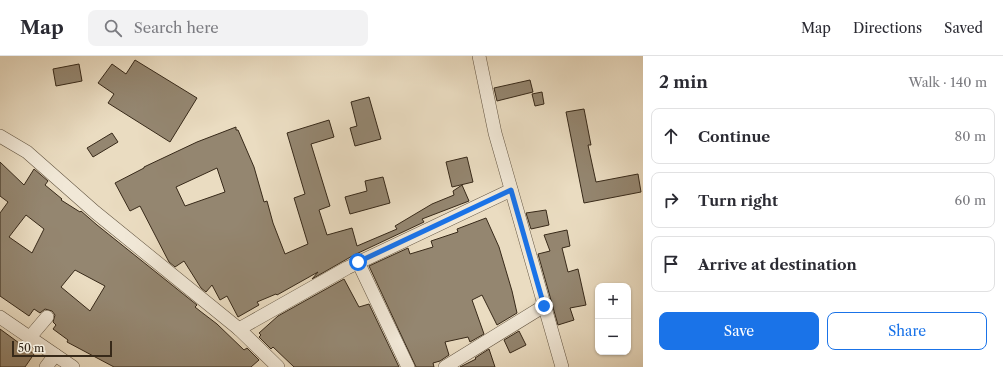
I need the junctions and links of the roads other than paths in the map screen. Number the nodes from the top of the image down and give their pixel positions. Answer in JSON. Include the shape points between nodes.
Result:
{"nodes":[{"id":1,"x":479,"y":56,"type":"edge"},
{"id":2,"x":0,"y":136,"type":"edge"},
{"id":3,"x":511,"y":190,"type":"junction"},
{"id":4,"x":358,"y":262,"type":"junction"},
{"id":5,"x":544,"y":306,"type":"junction"},
{"id":6,"x":0,"y":317,"type":"edge"},
{"id":7,"x":47,"y":317,"type":"dead end"},
{"id":8,"x":239,"y":329,"type":"junction"},
{"id":9,"x":30,"y":337,"type":"junction"},
{"id":10,"x":55,"y":355,"type":"junction"},
{"id":11,"x":46,"y":367,"type":"edge"},
{"id":12,"x":73,"y":367,"type":"edge"},
{"id":13,"x":278,"y":367,"type":"edge"},
{"id":14,"x":408,"y":367,"type":"edge"},
{"id":15,"x":446,"y":367,"type":"edge"},
{"id":16,"x":562,"y":367,"type":"edge"}],
"edges":[{"from":1,"to":3,"type":"street","via":[[494,133]]},
{"from":2,"to":8,"type":"street","via":[[27,152],[95,212]]},
{"from":3,"to":4,"type":"street"},
{"from":3,"to":5,"type":"street"},
{"from":4,"to":8,"type":"street"},
{"from":4,"to":14,"type":"street"},
{"from":5,"to":15,"type":"street"},
{"from":5,"to":16,"type":"street"},
{"from":6,"to":9,"type":"street"},
{"from":7,"to":9,"type":"street"},
{"from":8,"to":13,"type":"street"},
{"from":9,"to":10,"type":"street"},
{"from":10,"to":11,"type":"street"},
{"from":10,"to":12,"type":"street"}]}
